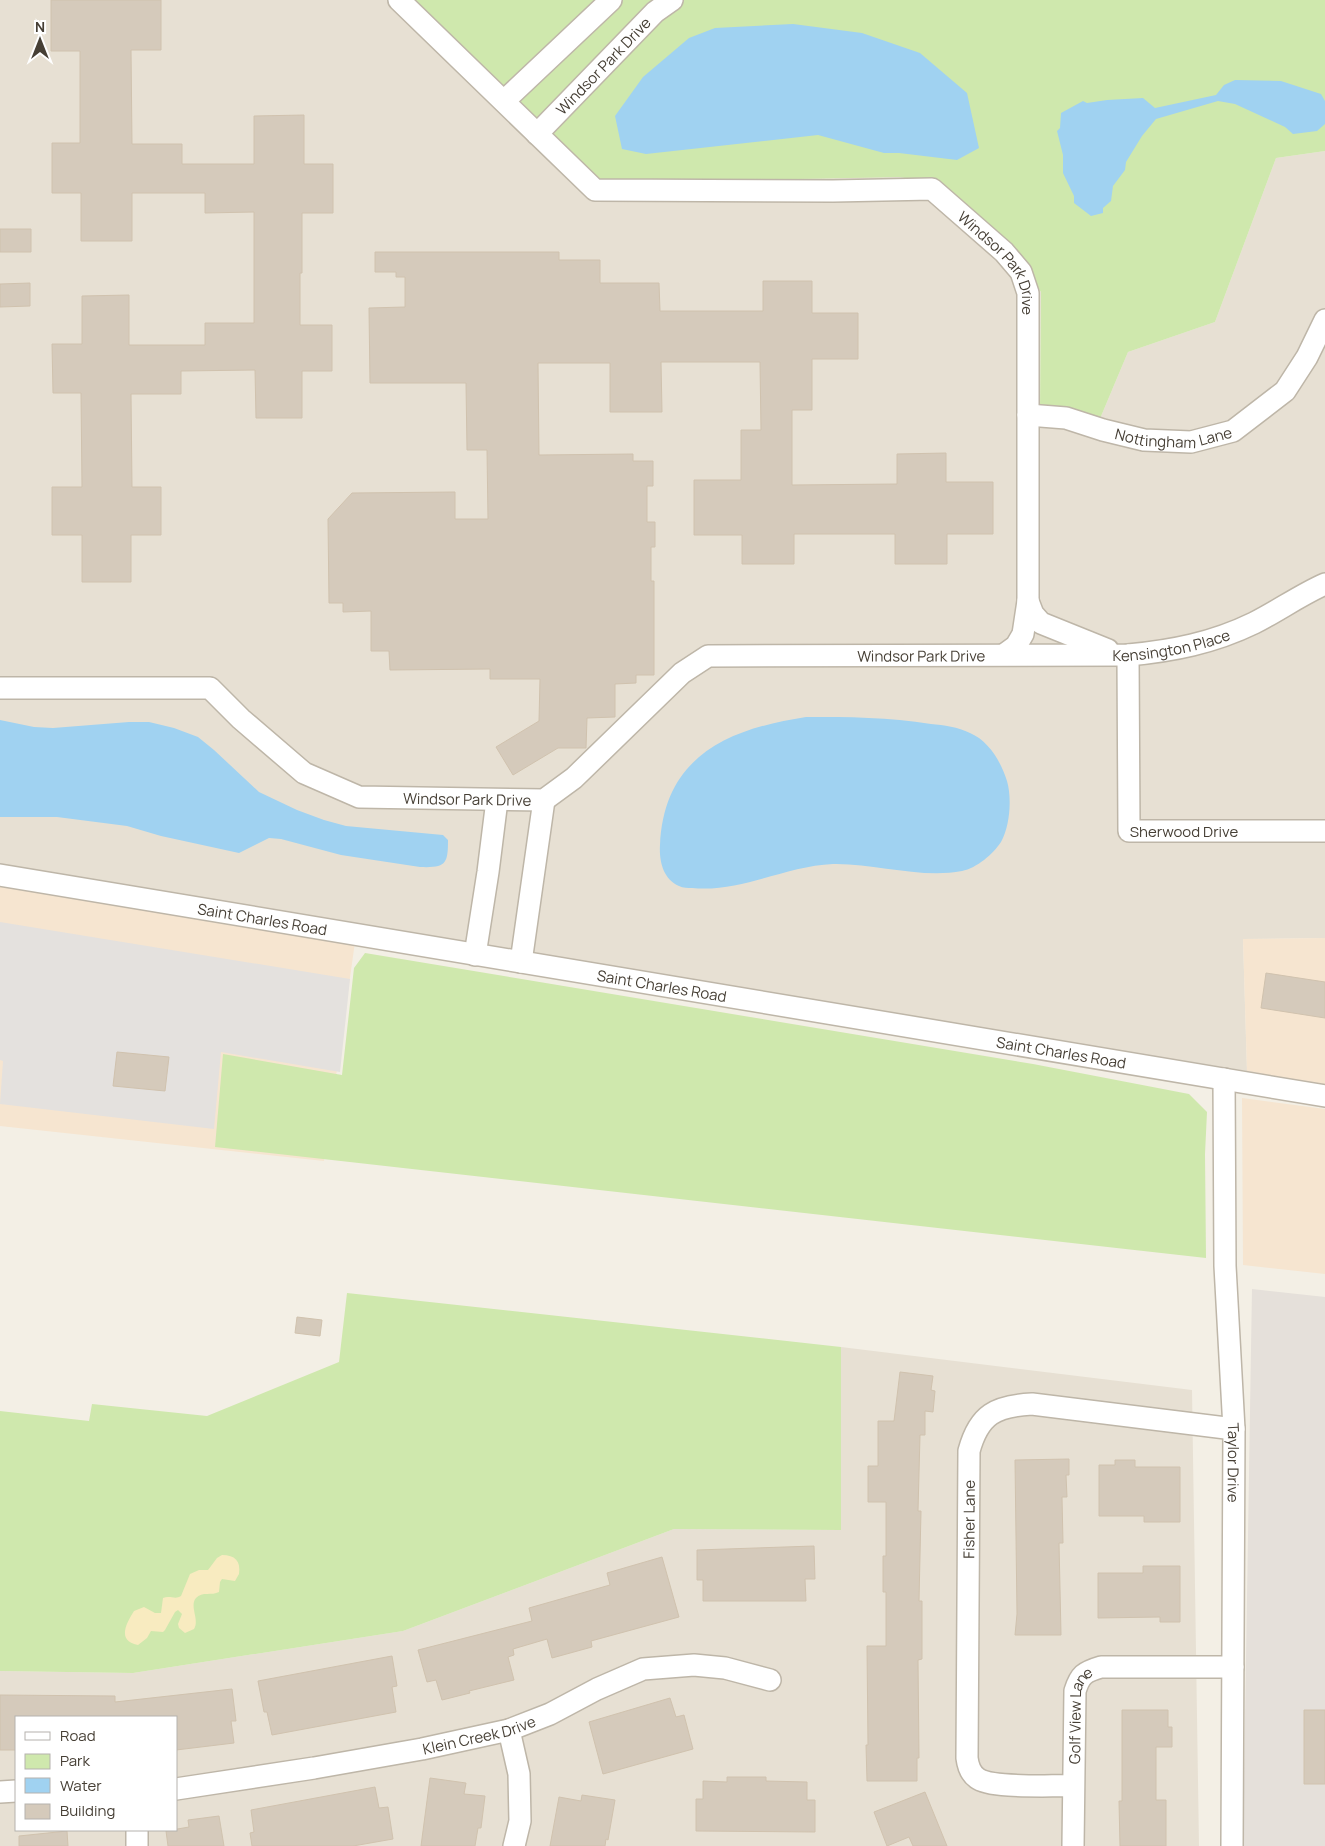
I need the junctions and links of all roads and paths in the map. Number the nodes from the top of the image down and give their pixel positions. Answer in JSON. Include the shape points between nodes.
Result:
{"nodes":[{"id":1,"x":399,"y":0,"type":"edge"},
{"id":2,"x":611,"y":0,"type":"edge"},
{"id":3,"x":672,"y":0,"type":"edge"},
{"id":4,"x":504,"y":101,"type":"junction"},
{"id":5,"x":537,"y":134,"type":"junction"},
{"id":6,"x":1325,"y":320,"type":"edge"},
{"id":7,"x":1028,"y":415,"type":"junction"},
{"id":8,"x":1325,"y":584,"type":"edge"},
{"id":9,"x":1028,"y":601,"type":"junction"},
{"id":10,"x":1005,"y":654,"type":"junction"},
{"id":11,"x":1128,"y":655,"type":"junction"},
{"id":12,"x":0,"y":688,"type":"edge"},
{"id":13,"x":497,"y":800,"type":"junction"},
{"id":14,"x":544,"y":800,"type":"junction"},
{"id":15,"x":1325,"y":831,"type":"edge"},
{"id":16,"x":0,"y":875,"type":"edge"},
{"id":17,"x":475,"y":955,"type":"junction"},
{"id":18,"x":521,"y":962,"type":"junction"},
{"id":19,"x":1224,"y":1079,"type":"junction"},
{"id":20,"x":1325,"y":1096,"type":"edge"},
{"id":21,"x":1234,"y":1429,"type":"junction"},
{"id":22,"x":1233,"y":1667,"type":"junction"},
{"id":23,"x":770,"y":1680,"type":"dead end"},
{"id":24,"x":509,"y":1730,"type":"junction"},
{"id":25,"x":1073,"y":1786,"type":"junction"},
{"id":26,"x":178,"y":1789,"type":"edge"},
{"id":27,"x":15,"y":1791,"type":"edge"},
{"id":28,"x":0,"y":1792,"type":"edge"},
{"id":29,"x":137,"y":1831,"type":"edge"},
{"id":30,"x":137,"y":1846,"type":"edge"},
{"id":31,"x":514,"y":1846,"type":"edge"},
{"id":32,"x":1073,"y":1846,"type":"edge"},
{"id":33,"x":1232,"y":1846,"type":"edge"}],
"edges":[{"from":1,"to":4,"type":"street","name":"Windsor Park Drive"},
{"from":2,"to":4,"type":"street"},
{"from":3,"to":5,"type":"street","name":"Windsor Park Drive","via":[[656,12]]},
{"from":4,"to":5,"type":"street","name":"Windsor Park Drive"},
{"from":5,"to":7,"type":"street","name":"Windsor Park Drive","via":[[595,190],[932,189],[1004,252],[1021,272],[1028,293]]},
{"from":6,"to":7,"type":"street","name":"Nottingham Lane","via":[[1285,391],[1234,431],[1191,442],[1144,440],[1066,418]]},
{"from":7,"to":9,"type":"street","name":"Windsor Park Drive"},
{"from":8,"to":11,"type":"street","name":"Kensington Place","via":[[1228,634],[1190,647]]},
{"from":9,"to":10,"type":"street","name":"Windsor Park Drive","via":[[1022,634],[1016,646]]},
{"from":9,"to":11,"type":"street","via":[[1033,614],[1042,623],[1096,646]]},
{"from":10,"to":11,"type":"street","name":"Kensington Place"},
{"from":10,"to":14,"type":"street","name":"Windsor Park Drive","via":[[708,656],[682,673],[574,778]]},
{"from":11,"to":15,"type":"street","name":"Sherwood Drive","via":[[1129,831]]},
{"from":12,"to":13,"type":"street","name":"Windsor Park Drive","via":[[210,688],[304,773],[359,797]]},
{"from":13,"to":14,"type":"street","name":"Windsor Park Drive"},
{"from":13,"to":17,"type":"street"},
{"from":14,"to":18,"type":"street"},
{"from":16,"to":17,"type":"street","name":"Saint Charles Road"},
{"from":17,"to":18,"type":"street","name":"Saint Charles Road"},
{"from":18,"to":19,"type":"street","name":"Saint Charles Road"},
{"from":19,"to":20,"type":"street","name":"Saint Charles Road"},
{"from":19,"to":21,"type":"street","name":"Taylor Drive","via":[[1225,1266]]},
{"from":21,"to":22,"type":"street","name":"Taylor Drive"},
{"from":21,"to":25,"type":"street","name":"Fisher Lane","via":[[1032,1404],[997,1409],[976,1430],[969,1452],[969,1768],[977,1778],[991,1784]]},
{"from":22,"to":25,"type":"street","name":"Golf View Lane","via":[[1101,1667],[1087,1672],[1075,1691]]},
{"from":22,"to":33,"type":"street","name":"Taylor Drive"},
{"from":23,"to":24,"type":"street","name":"Klein Creek Drive","via":[[725,1668],[643,1668],[550,1714]]},
{"from":24,"to":26,"type":"street","name":"Klein Creek Drive","via":[[422,1749]]},
{"from":24,"to":31,"type":"street","via":[[519,1774],[520,1821]]},
{"from":25,"to":32,"type":"street","name":"Golf View Lane"},
{"from":27,"to":28,"type":"street"},
{"from":29,"to":30,"type":"street"}]}
